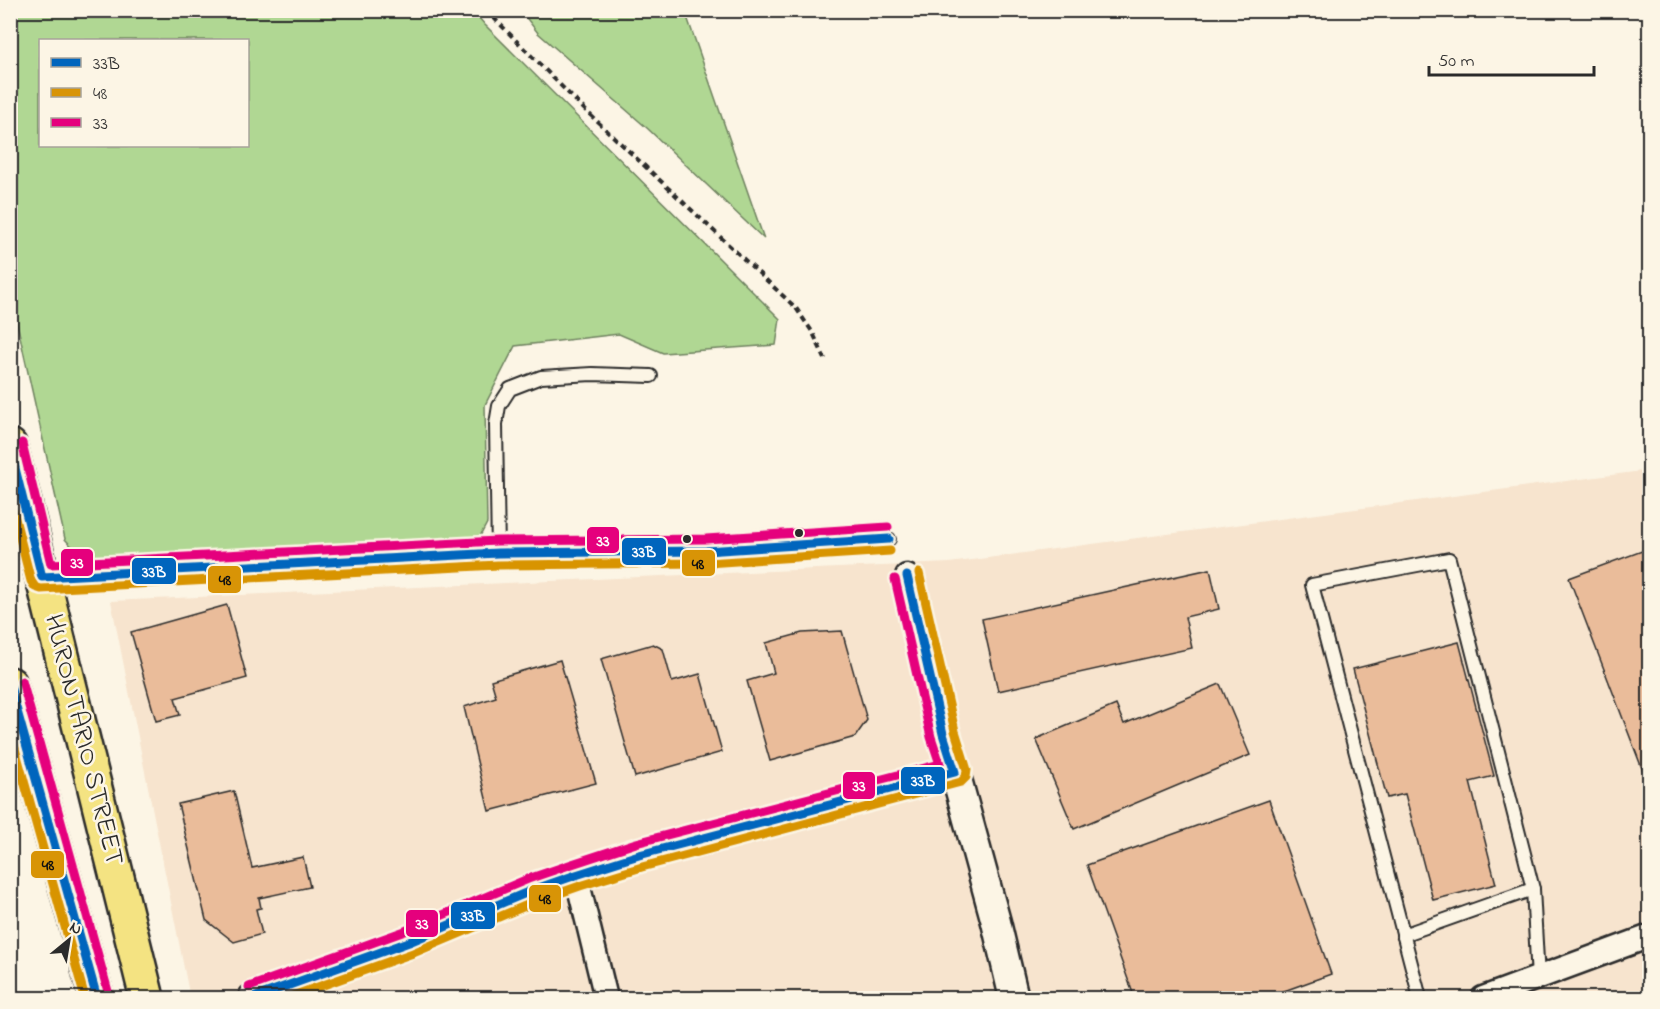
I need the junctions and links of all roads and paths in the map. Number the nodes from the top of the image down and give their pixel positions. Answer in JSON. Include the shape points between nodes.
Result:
{"nodes":[{"id":1,"x":486,"y":10,"type":"edge"},
{"id":2,"x":825,"y":359,"type":"dead end"},
{"id":3,"x":651,"y":376,"type":"dead end"},
{"id":4,"x":10,"y":446,"type":"edge"},
{"id":5,"x":889,"y":539,"type":"dead end"},
{"id":6,"x":498,"y":553,"type":"junction"},
{"id":7,"x":907,"y":576,"type":"dead end"},
{"id":8,"x":42,"y":577,"type":"junction"},
{"id":9,"x":10,"y":684,"type":"edge"},
{"id":10,"x":955,"y":772,"type":"junction"},
{"id":11,"x":576,"y":875,"type":"junction"},
{"id":12,"x":1533,"y":889,"type":"junction"},
{"id":13,"x":1403,"y":935,"type":"junction"},
{"id":14,"x":1650,"y":936,"type":"edge"},
{"id":15,"x":1538,"y":979,"type":"junction"},
{"id":16,"x":97,"y":999,"type":"edge"},
{"id":17,"x":147,"y":999,"type":"edge"},
{"id":18,"x":253,"y":999,"type":"edge"},
{"id":19,"x":606,"y":999,"type":"edge"},
{"id":20,"x":1014,"y":999,"type":"edge"},
{"id":21,"x":1420,"y":999,"type":"edge"},
{"id":22,"x":1483,"y":999,"type":"edge"}],
"edges":[{"from":1,"to":2,"type":"path","via":[[584,109],[796,308]]},
{"from":3,"to":6,"type":"lane","via":[[541,377],[510,389],[499,406],[496,424]]},
{"from":4,"to":8,"type":"main road","name":"HURONTARIO STREET"},
{"from":5,"to":6,"type":"lane","via":[[706,551]]},
{"from":6,"to":8,"type":"lane"},
{"from":7,"to":10,"type":"street"},
{"from":8,"to":17,"type":"main road","name":"HURONTARIO STREET"},
{"from":9,"to":16,"type":"main road","name":"HURONTARIO STREET"},
{"from":10,"to":11,"type":"street"},
{"from":10,"to":20,"type":"street"},
{"from":11,"to":18,"type":"street"},
{"from":11,"to":19,"type":"street"},
{"from":12,"to":13,"type":"lane"},
{"from":12,"to":13,"type":"lane","via":[[1449,559],[1311,585]]},
{"from":12,"to":15,"type":"lane"},
{"from":13,"to":21,"type":"lane"},
{"from":14,"to":15,"type":"street"},
{"from":15,"to":22,"type":"street"}]}
